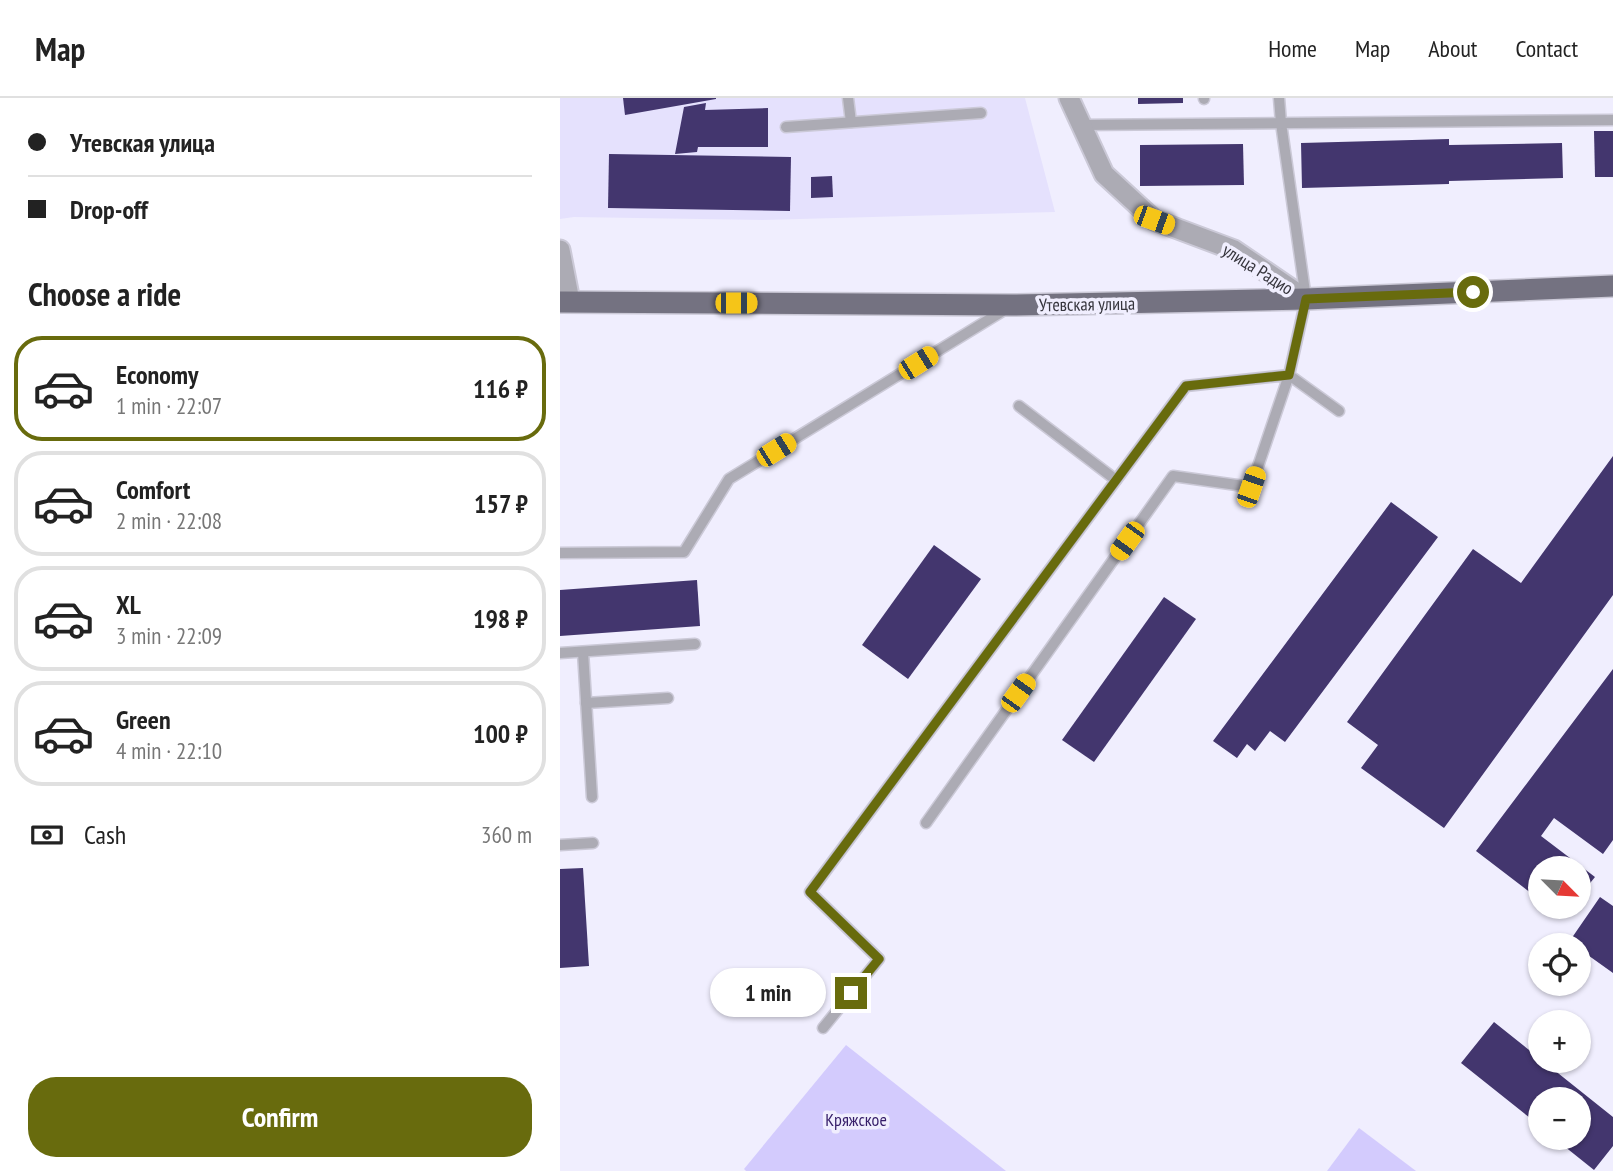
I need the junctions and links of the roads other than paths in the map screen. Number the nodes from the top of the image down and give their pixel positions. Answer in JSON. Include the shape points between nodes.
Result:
{"nodes":[{"id":1,"x":848,"y":98,"type":"edge"},
{"id":2,"x":1069,"y":98,"type":"edge"},
{"id":3,"x":1279,"y":98,"type":"edge"},
{"id":4,"x":981,"y":113,"type":"dead end"},
{"id":5,"x":1613,"y":120,"type":"edge"},
{"id":6,"x":851,"y":122,"type":"junction"},
{"id":7,"x":1281,"y":123,"type":"junction"},
{"id":8,"x":1082,"y":125,"type":"junction"},
{"id":9,"x":786,"y":127,"type":"dead end"},
{"id":10,"x":560,"y":250,"type":"edge"},
{"id":11,"x":1613,"y":286,"type":"edge"},
{"id":12,"x":1306,"y":299,"type":"junction"},
{"id":13,"x":565,"y":301,"type":"edge"},
{"id":14,"x":1012,"y":305,"type":"junction"},
{"id":15,"x":1289,"y":375,"type":"junction"},
{"id":16,"x":1019,"y":406,"type":"dead end"},
{"id":17,"x":1339,"y":411,"type":"dead end"},
{"id":18,"x":1116,"y":480,"type":"junction"},
{"id":19,"x":560,"y":553,"type":"edge"},
{"id":20,"x":695,"y":644,"type":"dead end"},
{"id":21,"x":583,"y":652,"type":"junction"},
{"id":22,"x":560,"y":653,"type":"edge"},
{"id":23,"x":668,"y":698,"type":"dead end"},
{"id":24,"x":586,"y":703,"type":"junction"},
{"id":25,"x":592,"y":797,"type":"dead end"},
{"id":26,"x":926,"y":822,"type":"dead end"},
{"id":27,"x":593,"y":843,"type":"dead end"},
{"id":28,"x":560,"y":845,"type":"edge"},
{"id":29,"x":823,"y":1028,"type":"dead end"}],
"edges":[{"from":1,"to":6,"type":"lane"},
{"from":2,"to":8,"type":"street","name":"улица Радио"},
{"from":3,"to":7,"type":"lane"},
{"from":4,"to":6,"type":"lane"},
{"from":5,"to":7,"type":"lane"},
{"from":6,"to":9,"type":"lane"},
{"from":7,"to":8,"type":"lane"},
{"from":7,"to":12,"type":"lane"},
{"from":8,"to":12,"type":"street","name":"улица Радио","via":[[1104,174],[1154,220],[1234,250]]},
{"from":10,"to":13,"type":"street"},
{"from":11,"to":12,"type":"main road","name":"Утевская улица"},
{"from":12,"to":14,"type":"main road","name":"Утевская улица"},
{"from":12,"to":15,"type":"lane"},
{"from":13,"to":14,"type":"main road","name":"Утевская улица"},
{"from":14,"to":19,"type":"lane","via":[[729,479],[684,552]]},
{"from":15,"to":17,"type":"lane"},
{"from":15,"to":18,"type":"lane","via":[[1186,386]]},
{"from":15,"to":26,"type":"lane","via":[[1251,487],[1173,476]]},
{"from":16,"to":18,"type":"lane"},
{"from":18,"to":29,"type":"lane","via":[[810,892],[879,959]]},
{"from":20,"to":21,"type":"lane"},
{"from":21,"to":22,"type":"lane"},
{"from":21,"to":24,"type":"lane"},
{"from":23,"to":24,"type":"lane"},
{"from":24,"to":25,"type":"lane"},
{"from":27,"to":28,"type":"lane"}]}
